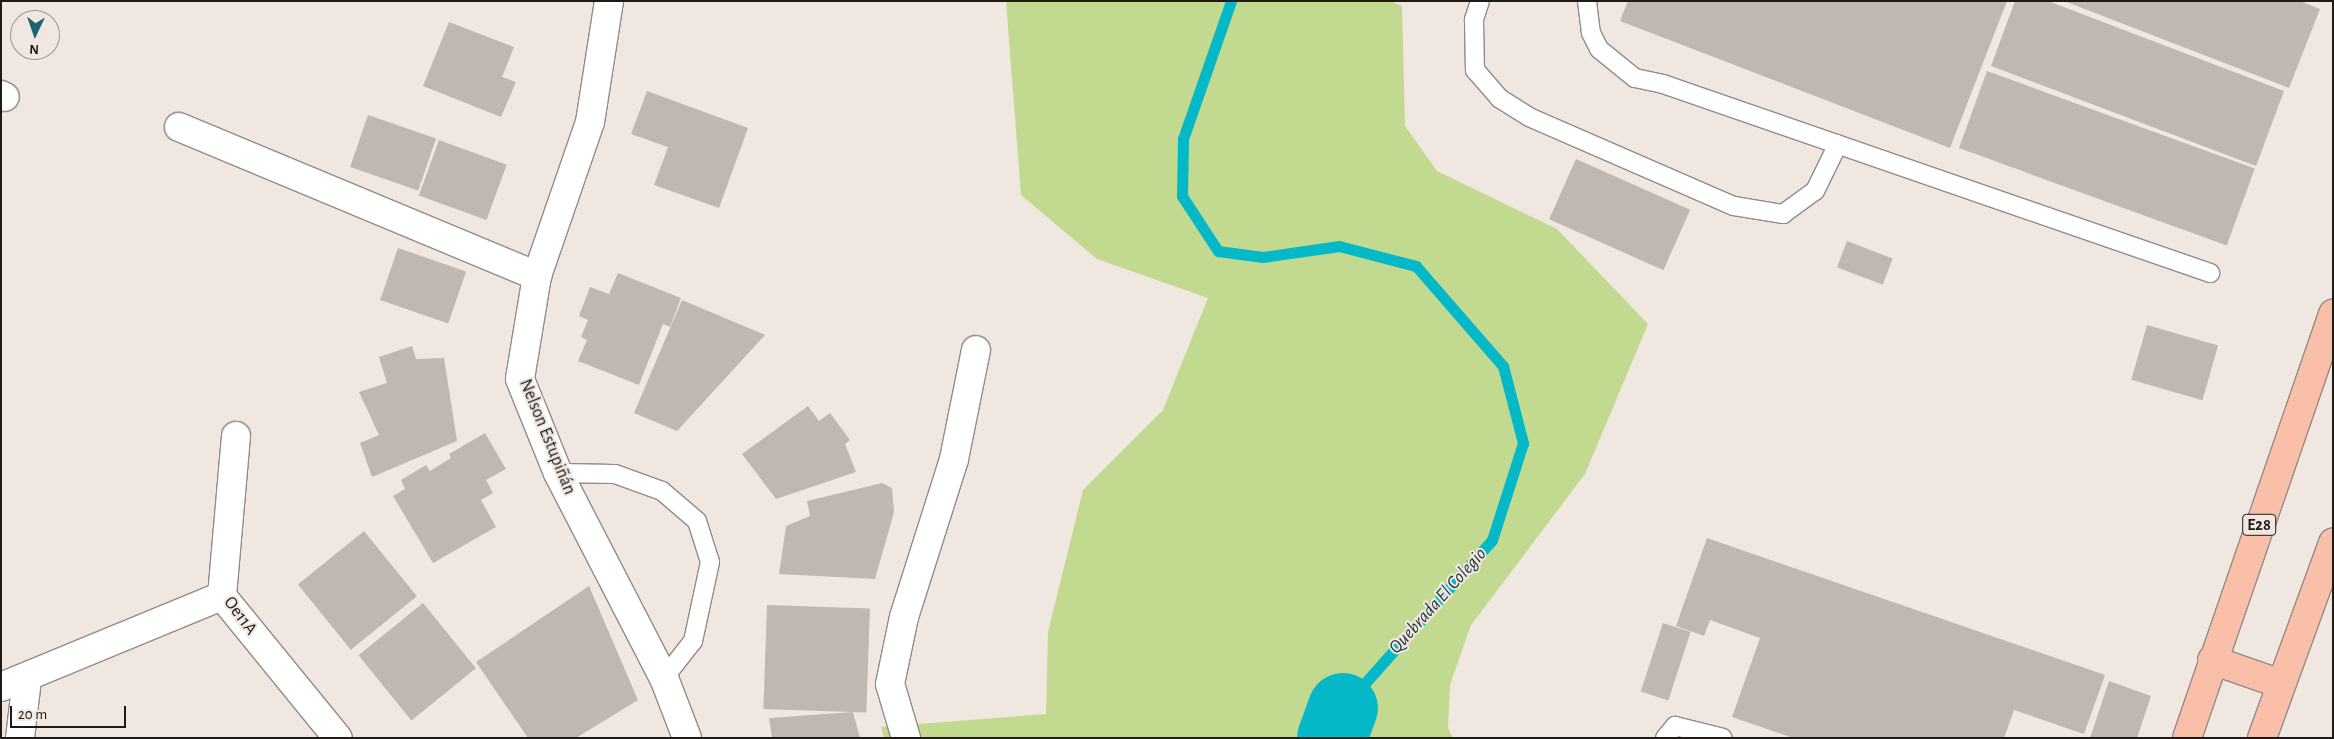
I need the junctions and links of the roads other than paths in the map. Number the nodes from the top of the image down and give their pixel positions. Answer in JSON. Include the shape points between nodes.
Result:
{"nodes":[{"id":1,"x":1480,"y":1,"type":"edge"},
{"id":2,"x":1587,"y":1,"type":"edge"},
{"id":3,"x":602,"y":3,"type":"edge"},
{"id":4,"x":179,"y":127,"type":"dead end"},
{"id":5,"x":1838,"y":144,"type":"junction"},
{"id":6,"x":2210,"y":272,"type":"dead end"},
{"id":7,"x":537,"y":276,"type":"junction"},
{"id":8,"x":2333,"y":313,"type":"edge"},
{"id":9,"x":976,"y":350,"type":"dead end"},
{"id":10,"x":236,"y":436,"type":"dead end"},
{"id":11,"x":558,"y":473,"type":"junction"},
{"id":12,"x":2333,"y":544,"type":"edge"},
{"id":13,"x":222,"y":596,"type":"junction"},
{"id":14,"x":2212,"y":660,"type":"junction"},
{"id":15,"x":664,"y":678,"type":"junction"},
{"id":16,"x":27,"y":679,"type":"junction"},
{"id":17,"x":2281,"y":684,"type":"junction"},
{"id":18,"x":1,"y":687,"type":"edge"},
{"id":19,"x":20,"y":738,"type":"edge"},
{"id":20,"x":338,"y":738,"type":"edge"},
{"id":21,"x":687,"y":738,"type":"edge"},
{"id":22,"x":906,"y":738,"type":"edge"},
{"id":23,"x":1665,"y":738,"type":"edge"},
{"id":24,"x":1723,"y":738,"type":"edge"},
{"id":25,"x":2187,"y":738,"type":"edge"},
{"id":26,"x":2262,"y":738,"type":"edge"}],
"edges":[{"from":1,"to":5,"type":"lane","via":[[1474,20],[1475,70],[1499,98],[1529,117],[1734,206],[1783,214],[1815,191]]},
{"from":2,"to":5,"type":"lane","via":[[1591,33],[1599,49],[1634,78],[1664,84]]},
{"from":3,"to":7,"type":"street","name":"Nelson Estupiñán","via":[[590,122]]},
{"from":4,"to":7,"type":"street"},
{"from":5,"to":6,"type":"lane"},
{"from":7,"to":11,"type":"street","name":"Nelson Estupiñán","via":[[520,379]]},
{"from":8,"to":14,"type":"main road","number":"E28"},
{"from":9,"to":22,"type":"street","via":[[954,460],[904,618],[890,684]]},
{"from":10,"to":13,"type":"street","name":"Oe11A"},
{"from":11,"to":15,"type":"street","name":"Nelson Estupiñán"},
{"from":11,"to":15,"type":"lane","via":[[614,474],[662,491],[697,521],[710,562],[693,641]]},
{"from":12,"to":17,"type":"main road"},
{"from":13,"to":16,"type":"street"},
{"from":13,"to":20,"type":"street","name":"Oe11A"},
{"from":14,"to":17,"type":"main road"},
{"from":14,"to":25,"type":"main road","number":"E28"},
{"from":15,"to":21,"type":"street","name":"Nelson Estupiñán"},
{"from":16,"to":18,"type":"street"},
{"from":16,"to":19,"type":"street"},
{"from":17,"to":26,"type":"main road"},
{"from":23,"to":24,"type":"lane","via":[[1675,726]]}]}
